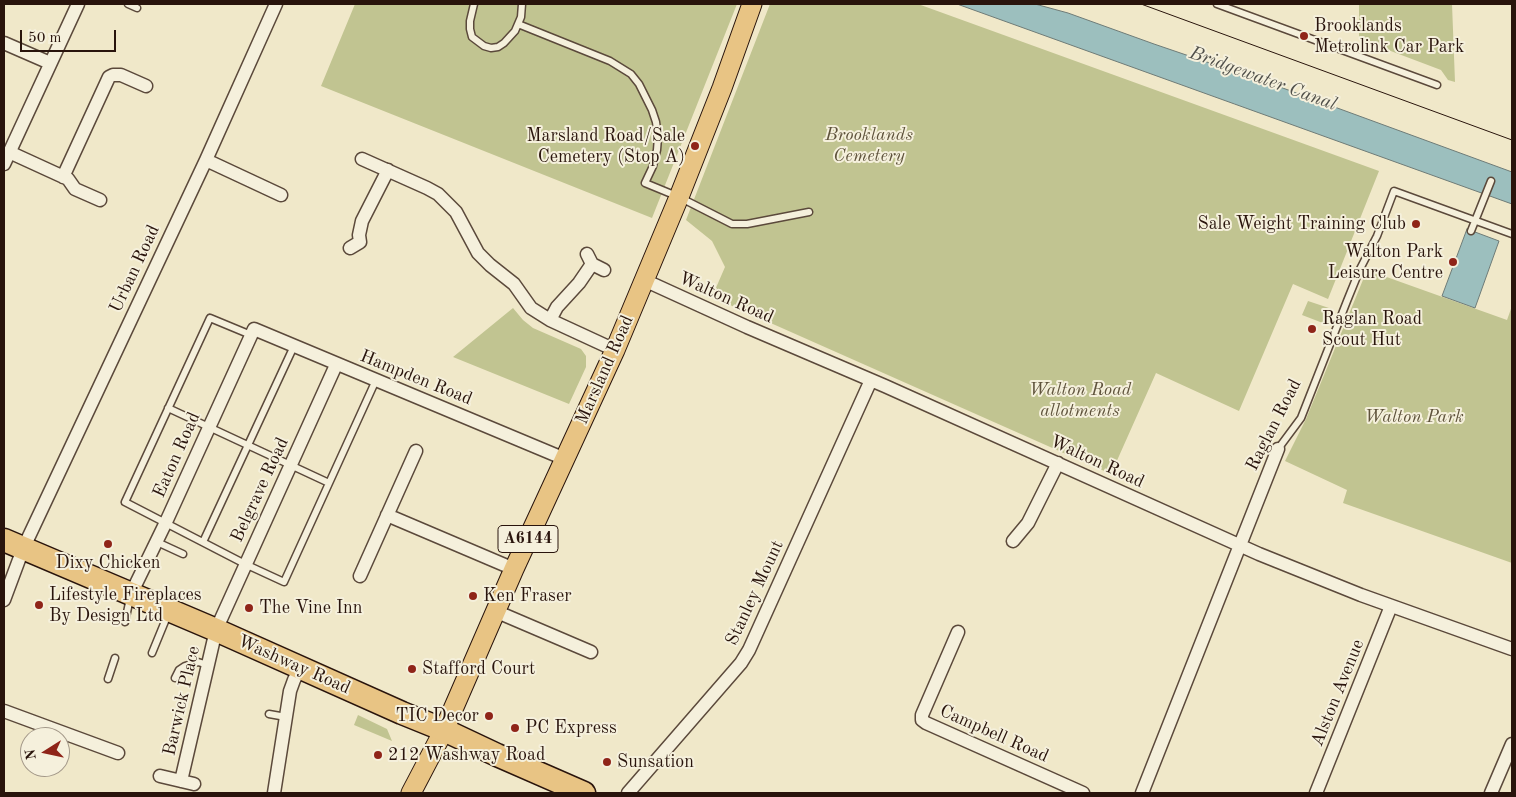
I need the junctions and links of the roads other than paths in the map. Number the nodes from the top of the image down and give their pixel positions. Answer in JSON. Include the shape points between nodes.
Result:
{"nodes":[{"id":1,"x":78,"y":4,"type":"edge"},
{"id":2,"x":128,"y":4,"type":"edge"},
{"id":3,"x":276,"y":4,"type":"edge"},
{"id":4,"x":474,"y":4,"type":"edge"},
{"id":5,"x":522,"y":4,"type":"edge"},
{"id":6,"x":752,"y":4,"type":"edge"},
{"id":7,"x":1217,"y":4,"type":"edge"},
{"id":8,"x":137,"y":8,"type":"dead end"},
{"id":9,"x":518,"y":24,"type":"junction"},
{"id":10,"x":4,"y":43,"type":"edge"},
{"id":11,"x":50,"y":63,"type":"junction"},
{"id":12,"x":1438,"y":85,"type":"dead end"},
{"id":13,"x":146,"y":86,"type":"dead end"},
{"id":14,"x":6,"y":158,"type":"edge"},
{"id":15,"x":362,"y":159,"type":"dead end"},
{"id":16,"x":206,"y":160,"type":"junction"},
{"id":17,"x":388,"y":170,"type":"junction"},
{"id":18,"x":62,"y":177,"type":"junction"},
{"id":19,"x":1491,"y":181,"type":"dead end"},
{"id":20,"x":281,"y":195,"type":"dead end"},
{"id":21,"x":679,"y":197,"type":"junction"},
{"id":22,"x":100,"y":200,"type":"dead end"},
{"id":23,"x":809,"y":212,"type":"dead end"},
{"id":24,"x":1476,"y":220,"type":"junction"},
{"id":25,"x":1471,"y":231,"type":"dead end"},
{"id":26,"x":1512,"y":234,"type":"edge"},
{"id":27,"x":361,"y":245,"type":"dead end"},
{"id":28,"x":604,"y":270,"type":"dead end"},
{"id":29,"x":644,"y":280,"type":"junction"},
{"id":30,"x":550,"y":320,"type":"junction"},
{"id":31,"x":253,"y":332,"type":"junction"},
{"id":32,"x":294,"y":346,"type":"junction"},
{"id":33,"x":615,"y":350,"type":"junction"},
{"id":34,"x":336,"y":364,"type":"junction"},
{"id":35,"x":376,"y":380,"type":"junction"},
{"id":36,"x":872,"y":380,"type":"junction"},
{"id":37,"x":168,"y":408,"type":"junction"},
{"id":38,"x":208,"y":427,"type":"junction"},
{"id":39,"x":248,"y":445,"type":"junction"},
{"id":40,"x":1278,"y":449,"type":"joint"},
{"id":41,"x":416,"y":451,"type":"dead end"},
{"id":42,"x":565,"y":459,"type":"junction"},
{"id":43,"x":1058,"y":463,"type":"junction"},
{"id":44,"x":290,"y":466,"type":"junction"},
{"id":45,"x":330,"y":483,"type":"junction"},
{"id":46,"x":387,"y":515,"type":"junction"},
{"id":47,"x":166,"y":522,"type":"junction"},
{"id":48,"x":1013,"y":541,"type":"dead end"},
{"id":49,"x":157,"y":542,"type":"junction"},
{"id":50,"x":203,"y":542,"type":"junction"},
{"id":51,"x":14,"y":544,"type":"edge"},
{"id":52,"x":1240,"y":545,"type":"junction"},
{"id":53,"x":183,"y":554,"type":"dead end"},
{"id":54,"x":245,"y":564,"type":"junction"},
{"id":55,"x":514,"y":569,"type":"junction"},
{"id":56,"x":360,"y":576,"type":"dead end"},
{"id":57,"x":131,"y":594,"type":"junction"},
{"id":58,"x":4,"y":600,"type":"edge"},
{"id":59,"x":1391,"y":606,"type":"junction"},
{"id":60,"x":169,"y":610,"type":"junction"},
{"id":61,"x":495,"y":611,"type":"junction"},
{"id":62,"x":125,"y":622,"type":"dead end"},
{"id":63,"x":216,"y":630,"type":"junction"},
{"id":64,"x":958,"y":632,"type":"dead end"},
{"id":65,"x":1512,"y":650,"type":"edge"},
{"id":66,"x":591,"y":652,"type":"dead end"},
{"id":67,"x":152,"y":653,"type":"dead end"},
{"id":68,"x":115,"y":658,"type":"dead end"},
{"id":69,"x":208,"y":665,"type":"junction"},
{"id":70,"x":300,"y":668,"type":"junction"},
{"id":71,"x":175,"y":678,"type":"dead end"},
{"id":72,"x":108,"y":679,"type":"dead end"},
{"id":73,"x":4,"y":711,"type":"edge"},
{"id":74,"x":269,"y":714,"type":"dead end"},
{"id":75,"x":286,"y":717,"type":"junction"},
{"id":76,"x":444,"y":730,"type":"junction"},
{"id":77,"x":1512,"y":744,"type":"edge"},
{"id":78,"x":118,"y":753,"type":"dead end"},
{"id":79,"x":160,"y":776,"type":"dead end"},
{"id":80,"x":274,"y":793,"type":"edge"},
{"id":81,"x":411,"y":793,"type":"edge"},
{"id":82,"x":584,"y":793,"type":"edge"},
{"id":83,"x":628,"y":793,"type":"edge"},
{"id":84,"x":1083,"y":793,"type":"edge"},
{"id":85,"x":1142,"y":793,"type":"edge"},
{"id":86,"x":1316,"y":793,"type":"edge"},
{"id":87,"x":1491,"y":793,"type":"edge"}],
"edges":[{"from":1,"to":11,"type":"street"},
{"from":2,"to":8,"type":"lane"},
{"from":3,"to":16,"type":"street","name":"Urban Road"},
{"from":4,"to":9,"type":"lane","via":[[470,29],[472,37],[484,46],[498,47],[510,38]]},
{"from":5,"to":9,"type":"lane"},
{"from":6,"to":21,"type":"main road","name":"Marsland Road","number":"A6144"},
{"from":7,"to":12,"type":"lane"},
{"from":9,"to":21,"type":"lane","via":[[610,61],[631,74],[649,103],[658,137],[653,166],[645,183]]},
{"from":10,"to":11,"type":"street"},
{"from":11,"to":14,"type":"street"},
{"from":13,"to":18,"type":"street","via":[[121,75],[109,77]]},
{"from":14,"to":18,"type":"street"},
{"from":15,"to":17,"type":"street"},
{"from":16,"to":20,"type":"street","via":[[260,191]]},
{"from":16,"to":51,"type":"street","name":"Urban Road"},
{"from":17,"to":27,"type":"street","via":[[362,221]]},
{"from":17,"to":30,"type":"street","via":[[427,188],[447,202],[460,217],[478,253],[514,284],[531,308]]},
{"from":18,"to":22,"type":"street","via":[[68,179],[75,189]]},
{"from":19,"to":24,"type":"lane"},
{"from":21,"to":23,"type":"lane","via":[[732,224]]},
{"from":21,"to":29,"type":"main road","name":"Marsland Road","number":"A6144"},
{"from":24,"to":25,"type":"lane"},
{"from":24,"to":26,"type":"lane","name":"Raglan Road"},
{"from":24,"to":40,"type":"lane","name":"Raglan Road","via":[[1394,191],[1301,418]]},
{"from":28,"to":30,"type":"street","via":[[589,259],[579,283],[563,299]]},
{"from":29,"to":33,"type":"main road","name":"Marsland Road","number":"A6144"},
{"from":29,"to":36,"type":"street","name":"Walton Road"},
{"from":30,"to":33,"type":"street"},
{"from":31,"to":32,"type":"street","name":"Hampden Road"},
{"from":31,"to":37,"type":"lane","via":[[210,318]]},
{"from":31,"to":38,"type":"street","name":"Eaton Road"},
{"from":32,"to":34,"type":"street","name":"Hampden Road"},
{"from":32,"to":39,"type":"lane"},
{"from":33,"to":42,"type":"main road","name":"Marsland Road","number":"A6144"},
{"from":34,"to":35,"type":"street","name":"Hampden Road"},
{"from":34,"to":44,"type":"street","name":"Belgrave Road"},
{"from":35,"to":42,"type":"street","name":"Hampden Road"},
{"from":35,"to":45,"type":"lane"},
{"from":36,"to":43,"type":"street","name":"Walton Road"},
{"from":36,"to":83,"type":"street","name":"Stanley Mount","via":[[749,650]]},
{"from":37,"to":38,"type":"lane"},
{"from":37,"to":47,"type":"lane","via":[[125,502]]},
{"from":38,"to":39,"type":"lane"},
{"from":38,"to":47,"type":"street","name":"Eaton Road"},
{"from":39,"to":44,"type":"lane"},
{"from":39,"to":50,"type":"lane"},
{"from":40,"to":52,"type":"street","name":"Raglan Road"},
{"from":41,"to":46,"type":"street"},
{"from":42,"to":55,"type":"main road","name":"Marsland Road","number":"A6144"},
{"from":43,"to":48,"type":"street","via":[[1028,523]]},
{"from":43,"to":52,"type":"street","name":"Walton Road"},
{"from":44,"to":45,"type":"lane"},
{"from":44,"to":54,"type":"street","name":"Belgrave Road"},
{"from":45,"to":54,"type":"lane","via":[[284,582]]},
{"from":46,"to":55,"type":"street"},
{"from":46,"to":56,"type":"street"},
{"from":47,"to":49,"type":"street","name":"Eaton Road"},
{"from":47,"to":50,"type":"lane"},
{"from":49,"to":53,"type":"lane"},
{"from":49,"to":57,"type":"street","name":"Eaton Road"},
{"from":50,"to":54,"type":"lane"},
{"from":51,"to":57,"type":"highway","name":"Washway Road"},
{"from":51,"to":58,"type":"street","name":"Urban Road"},
{"from":52,"to":59,"type":"street","name":"Walton Road"},
{"from":52,"to":85,"type":"street","name":"Raglan Road"},
{"from":54,"to":63,"type":"street","name":"Belgrave Road"},
{"from":55,"to":61,"type":"main road","name":"Marsland Road","number":"A6144"},
{"from":57,"to":60,"type":"highway","name":"Washway Road"},
{"from":57,"to":62,"type":"lane"},
{"from":59,"to":65,"type":"street","name":"Walton Road"},
{"from":59,"to":86,"type":"street","name":"Alston Avenue"},
{"from":60,"to":63,"type":"highway","name":"Washway Road"},
{"from":60,"to":67,"type":"lane"},
{"from":61,"to":66,"type":"street"},
{"from":61,"to":76,"type":"main road","name":"Marsland Road","number":"A6144"},
{"from":63,"to":69,"type":"street","name":"Barwick Place"},
{"from":63,"to":70,"type":"highway","name":"Washway Road"},
{"from":64,"to":84,"type":"street","name":"Campbell Road","via":[[922,720]]},
{"from":68,"to":72,"type":"lane"},
{"from":69,"to":71,"type":"lane","via":[[198,662],[186,666]]},
{"from":69,"to":79,"type":"street","name":"Barwick Place","via":[[187,782]]},
{"from":70,"to":75,"type":"street","via":[[292,685]]},
{"from":70,"to":76,"type":"highway","name":"Washway Road"},
{"from":73,"to":78,"type":"street"},
{"from":74,"to":75,"type":"lane"},
{"from":75,"to":80,"type":"street"},
{"from":76,"to":81,"type":"main road","number":"A6144"},
{"from":76,"to":82,"type":"highway","name":"Washway Road"},
{"from":77,"to":87,"type":"street"}]}
